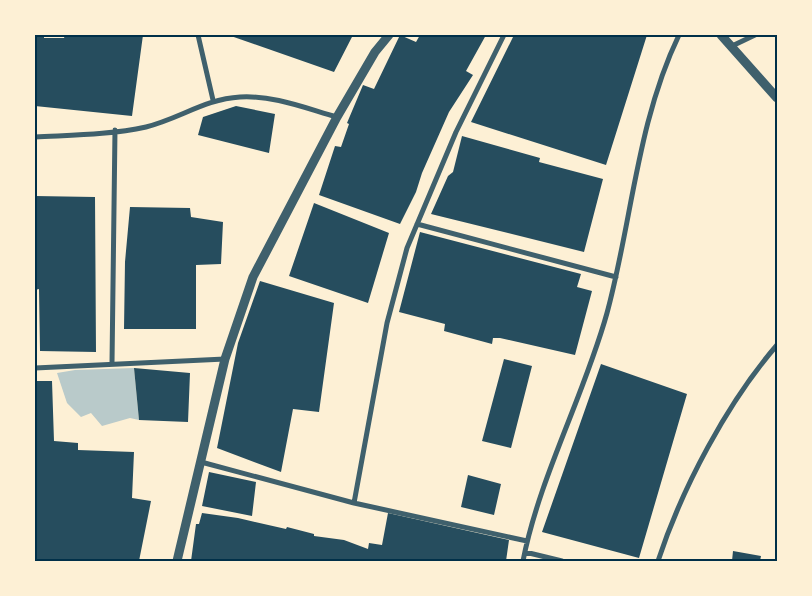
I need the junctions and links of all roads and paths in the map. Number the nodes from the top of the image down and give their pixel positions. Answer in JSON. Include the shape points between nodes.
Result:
{"nodes":[{"id":1,"x":198,"y":35,"type":"edge"},
{"id":2,"x":389,"y":35,"type":"edge"},
{"id":3,"x":504,"y":35,"type":"edge"},
{"id":4,"x":679,"y":35,"type":"edge"},
{"id":5,"x":720,"y":35,"type":"edge"},
{"id":6,"x":755,"y":35,"type":"edge"},
{"id":7,"x":732,"y":46,"type":"junction"},
{"id":8,"x":777,"y":98,"type":"edge"},
{"id":9,"x":213,"y":100,"type":"junction"},
{"id":10,"x":337,"y":117,"type":"junction"},
{"id":11,"x":115,"y":130,"type":"junction"},
{"id":12,"x":35,"y":137,"type":"edge"},
{"id":13,"x":418,"y":224,"type":"junction"},
{"id":14,"x":616,"y":277,"type":"junction"},
{"id":15,"x":777,"y":345,"type":"edge"},
{"id":16,"x":225,"y":359,"type":"junction"},
{"id":17,"x":112,"y":363,"type":"junction"},
{"id":18,"x":35,"y":368,"type":"edge"},
{"id":19,"x":200,"y":462,"type":"junction"},
{"id":20,"x":354,"y":503,"type":"junction"},
{"id":21,"x":527,"y":541,"type":"junction"},
{"id":22,"x":525,"y":552,"type":"junction"},
{"id":23,"x":177,"y":561,"type":"edge"},
{"id":24,"x":523,"y":561,"type":"edge"},
{"id":25,"x":562,"y":561,"type":"edge"},
{"id":26,"x":658,"y":561,"type":"edge"}],
"edges":[{"from":1,"to":9,"type":"street"},
{"from":2,"to":10,"type":"street","via":[[375,52]]},
{"from":3,"to":13,"type":"street","via":[[456,132]]},
{"from":4,"to":14,"type":"street","via":[[663,69],[648,123]]},
{"from":5,"to":7,"type":"street"},
{"from":6,"to":7,"type":"street"},
{"from":7,"to":8,"type":"street"},
{"from":9,"to":10,"type":"street","via":[[240,96],[268,97]]},
{"from":9,"to":11,"type":"street","via":[[189,112],[146,126]]},
{"from":10,"to":16,"type":"street","via":[[253,277]]},
{"from":11,"to":12,"type":"street"},
{"from":11,"to":17,"type":"street"},
{"from":13,"to":14,"type":"street"},
{"from":13,"to":20,"type":"street","via":[[387,323]]},
{"from":14,"to":21,"type":"street","via":[[603,324]]},
{"from":15,"to":26,"type":"street","via":[[724,418],[686,492]]},
{"from":16,"to":17,"type":"street"},
{"from":16,"to":19,"type":"street"},
{"from":17,"to":18,"type":"street"},
{"from":19,"to":20,"type":"street"},
{"from":19,"to":23,"type":"street"},
{"from":20,"to":21,"type":"street"},
{"from":21,"to":22,"type":"street"},
{"from":22,"to":24,"type":"street"},
{"from":22,"to":25,"type":"street"}]}
